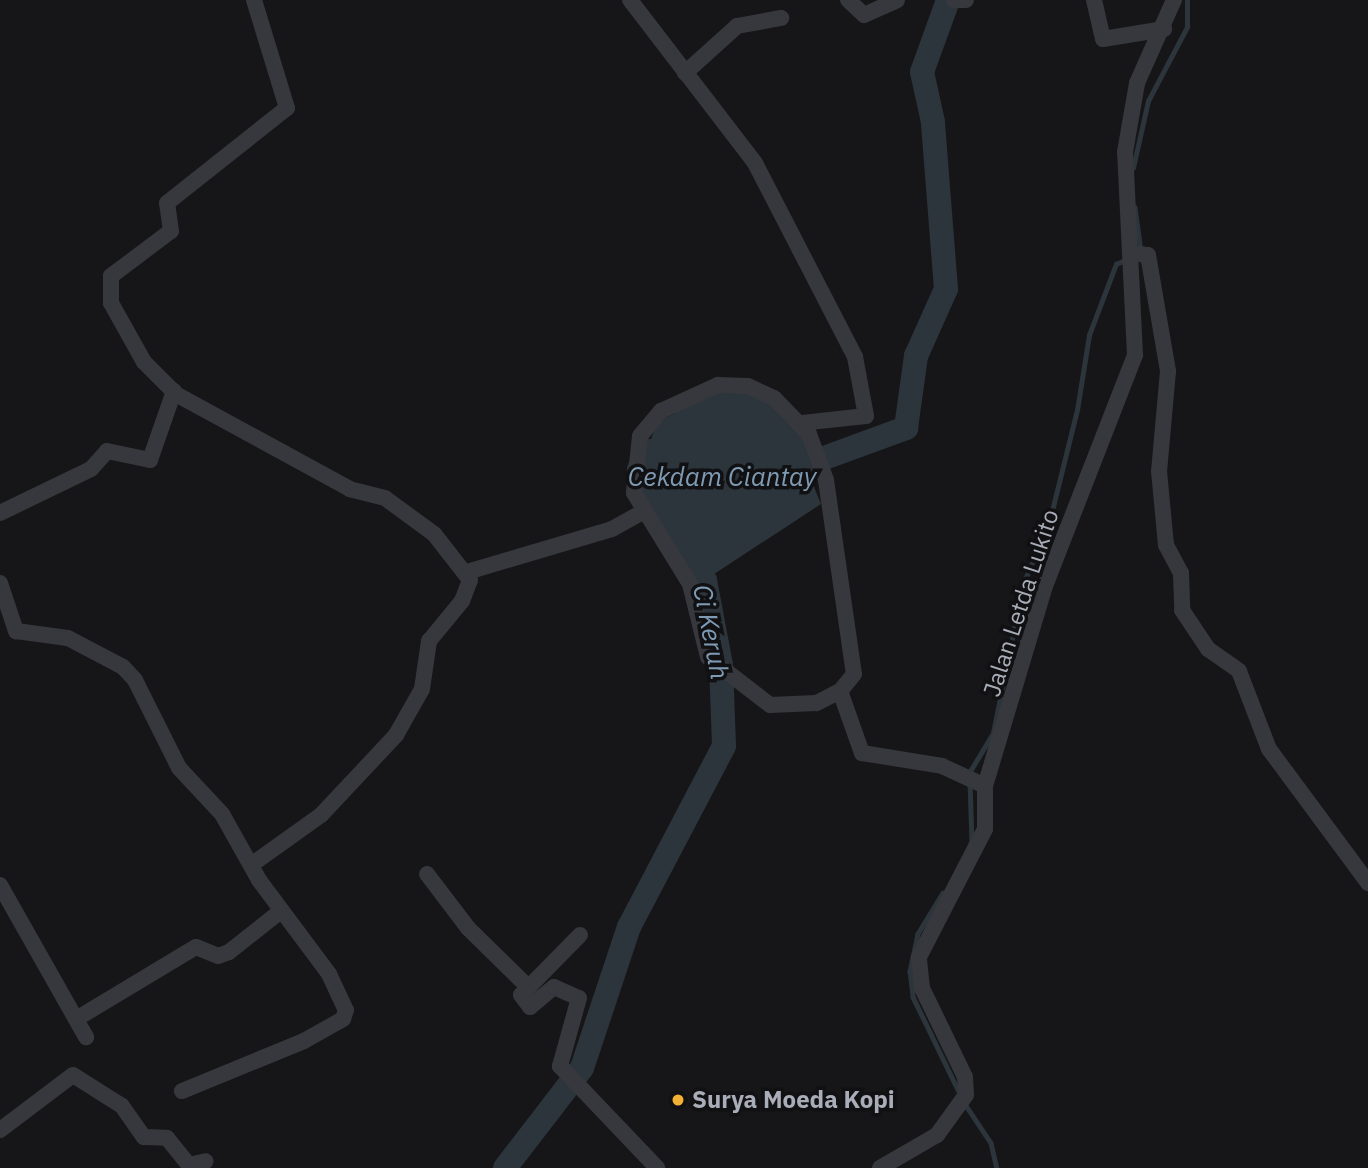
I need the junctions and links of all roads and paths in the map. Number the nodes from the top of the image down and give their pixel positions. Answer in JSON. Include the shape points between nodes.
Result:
{"nodes":[{"id":1,"x":254,"y":0,"type":"edge"},
{"id":2,"x":630,"y":0,"type":"edge"},
{"id":3,"x":848,"y":0,"type":"edge"},
{"id":4,"x":897,"y":0,"type":"edge"},
{"id":5,"x":1094,"y":0,"type":"edge"},
{"id":6,"x":1174,"y":0,"type":"edge"},
{"id":7,"x":781,"y":18,"type":"dead end"},
{"id":8,"x":1164,"y":29,"type":"junction"},
{"id":9,"x":685,"y":73,"type":"junction"},
{"id":10,"x":1136,"y":256,"type":"junction"},
{"id":11,"x":174,"y":391,"type":"junction"},
{"id":12,"x":805,"y":429,"type":"junction"},
{"id":13,"x":0,"y":513,"type":"edge"},
{"id":14,"x":641,"y":513,"type":"junction"},
{"id":15,"x":467,"y":572,"type":"junction"},
{"id":16,"x":0,"y":583,"type":"edge"},
{"id":17,"x":840,"y":691,"type":"junction"},
{"id":18,"x":977,"y":783,"type":"junction"},
{"id":19,"x":251,"y":865,"type":"junction"},
{"id":20,"x":427,"y":874,"type":"dead end"},
{"id":21,"x":1368,"y":883,"type":"edge"},
{"id":22,"x":0,"y":885,"type":"edge"},
{"id":23,"x":281,"y":911,"type":"junction"},
{"id":24,"x":580,"y":935,"type":"dead end"},
{"id":25,"x":526,"y":985,"type":"junction"},
{"id":26,"x":76,"y":1019,"type":"junction"},
{"id":27,"x":86,"y":1037,"type":"dead end"},
{"id":28,"x":182,"y":1091,"type":"dead end"},
{"id":29,"x":0,"y":1130,"type":"edge"},
{"id":30,"x":206,"y":1161,"type":"dead end"},
{"id":31,"x":657,"y":1168,"type":"edge"},
{"id":32,"x":880,"y":1168,"type":"edge"}],
"edges":[{"from":1,"to":11,"type":"street","via":[[287,108],[167,203],[168,236],[111,276],[107,288],[145,362]]},
{"from":2,"to":9,"type":"street"},
{"from":3,"to":4,"type":"street","via":[[864,15]]},
{"from":5,"to":8,"type":"street","via":[[1103,39]]},
{"from":6,"to":8,"type":"street","name":"Jalan Letda Lukito"},
{"from":7,"to":9,"type":"street","via":[[737,26]]},
{"from":8,"to":10,"type":"street","name":"Jalan Letda Lukito","via":[[1138,83],[1125,152]]},
{"from":9,"to":12,"type":"street","via":[[755,163],[855,357],[866,416]]},
{"from":10,"to":18,"type":"street","name":"Jalan Letda Lukito","via":[[1135,355],[1045,586]]},
{"from":10,"to":21,"type":"street","via":[[1168,371],[1159,471],[1166,545],[1181,573],[1182,610],[1208,649],[1239,671],[1269,748]]},
{"from":11,"to":13,"type":"street","via":[[150,460],[107,451],[91,470]]},
{"from":11,"to":15,"type":"street","via":[[350,489],[385,498],[434,534]]},
{"from":12,"to":14,"type":"street","via":[[748,386],[687,394],[661,411],[640,436],[632,467]]},
{"from":12,"to":17,"type":"street","via":[[826,480],[854,640],[854,674]]},
{"from":14,"to":15,"type":"street","via":[[612,529]]},
{"from":14,"to":17,"type":"street","via":[[690,584],[700,641],[715,663],[769,705],[816,703]]},
{"from":15,"to":19,"type":"street","via":[[470,588],[429,641],[422,689],[396,735],[321,815]]},
{"from":16,"to":19,"type":"street","via":[[16,631],[68,638],[123,667],[135,680],[179,768],[222,814]]},
{"from":17,"to":18,"type":"street","via":[[862,753],[942,766]]},
{"from":18,"to":32,"type":"street","name":"Jalan Letda Lukito","via":[[985,829],[976,855],[919,957],[922,988],[965,1077],[963,1101],[937,1135]]},
{"from":19,"to":23,"type":"street"},
{"from":20,"to":25,"type":"street","via":[[468,928]]},
{"from":22,"to":26,"type":"street"},
{"from":23,"to":26,"type":"street","via":[[229,952],[218,956],[196,947]]},
{"from":23,"to":28,"type":"street","via":[[329,974],[346,1016],[304,1041]]},
{"from":24,"to":25,"type":"street"},
{"from":25,"to":31,"type":"street","via":[[521,995],[530,1007],[554,987],[579,998],[577,1021],[559,1059],[581,1090]]},
{"from":26,"to":27,"type":"street"},
{"from":29,"to":30,"type":"street","via":[[73,1074],[122,1106],[144,1137],[167,1138],[189,1165]]}]}
